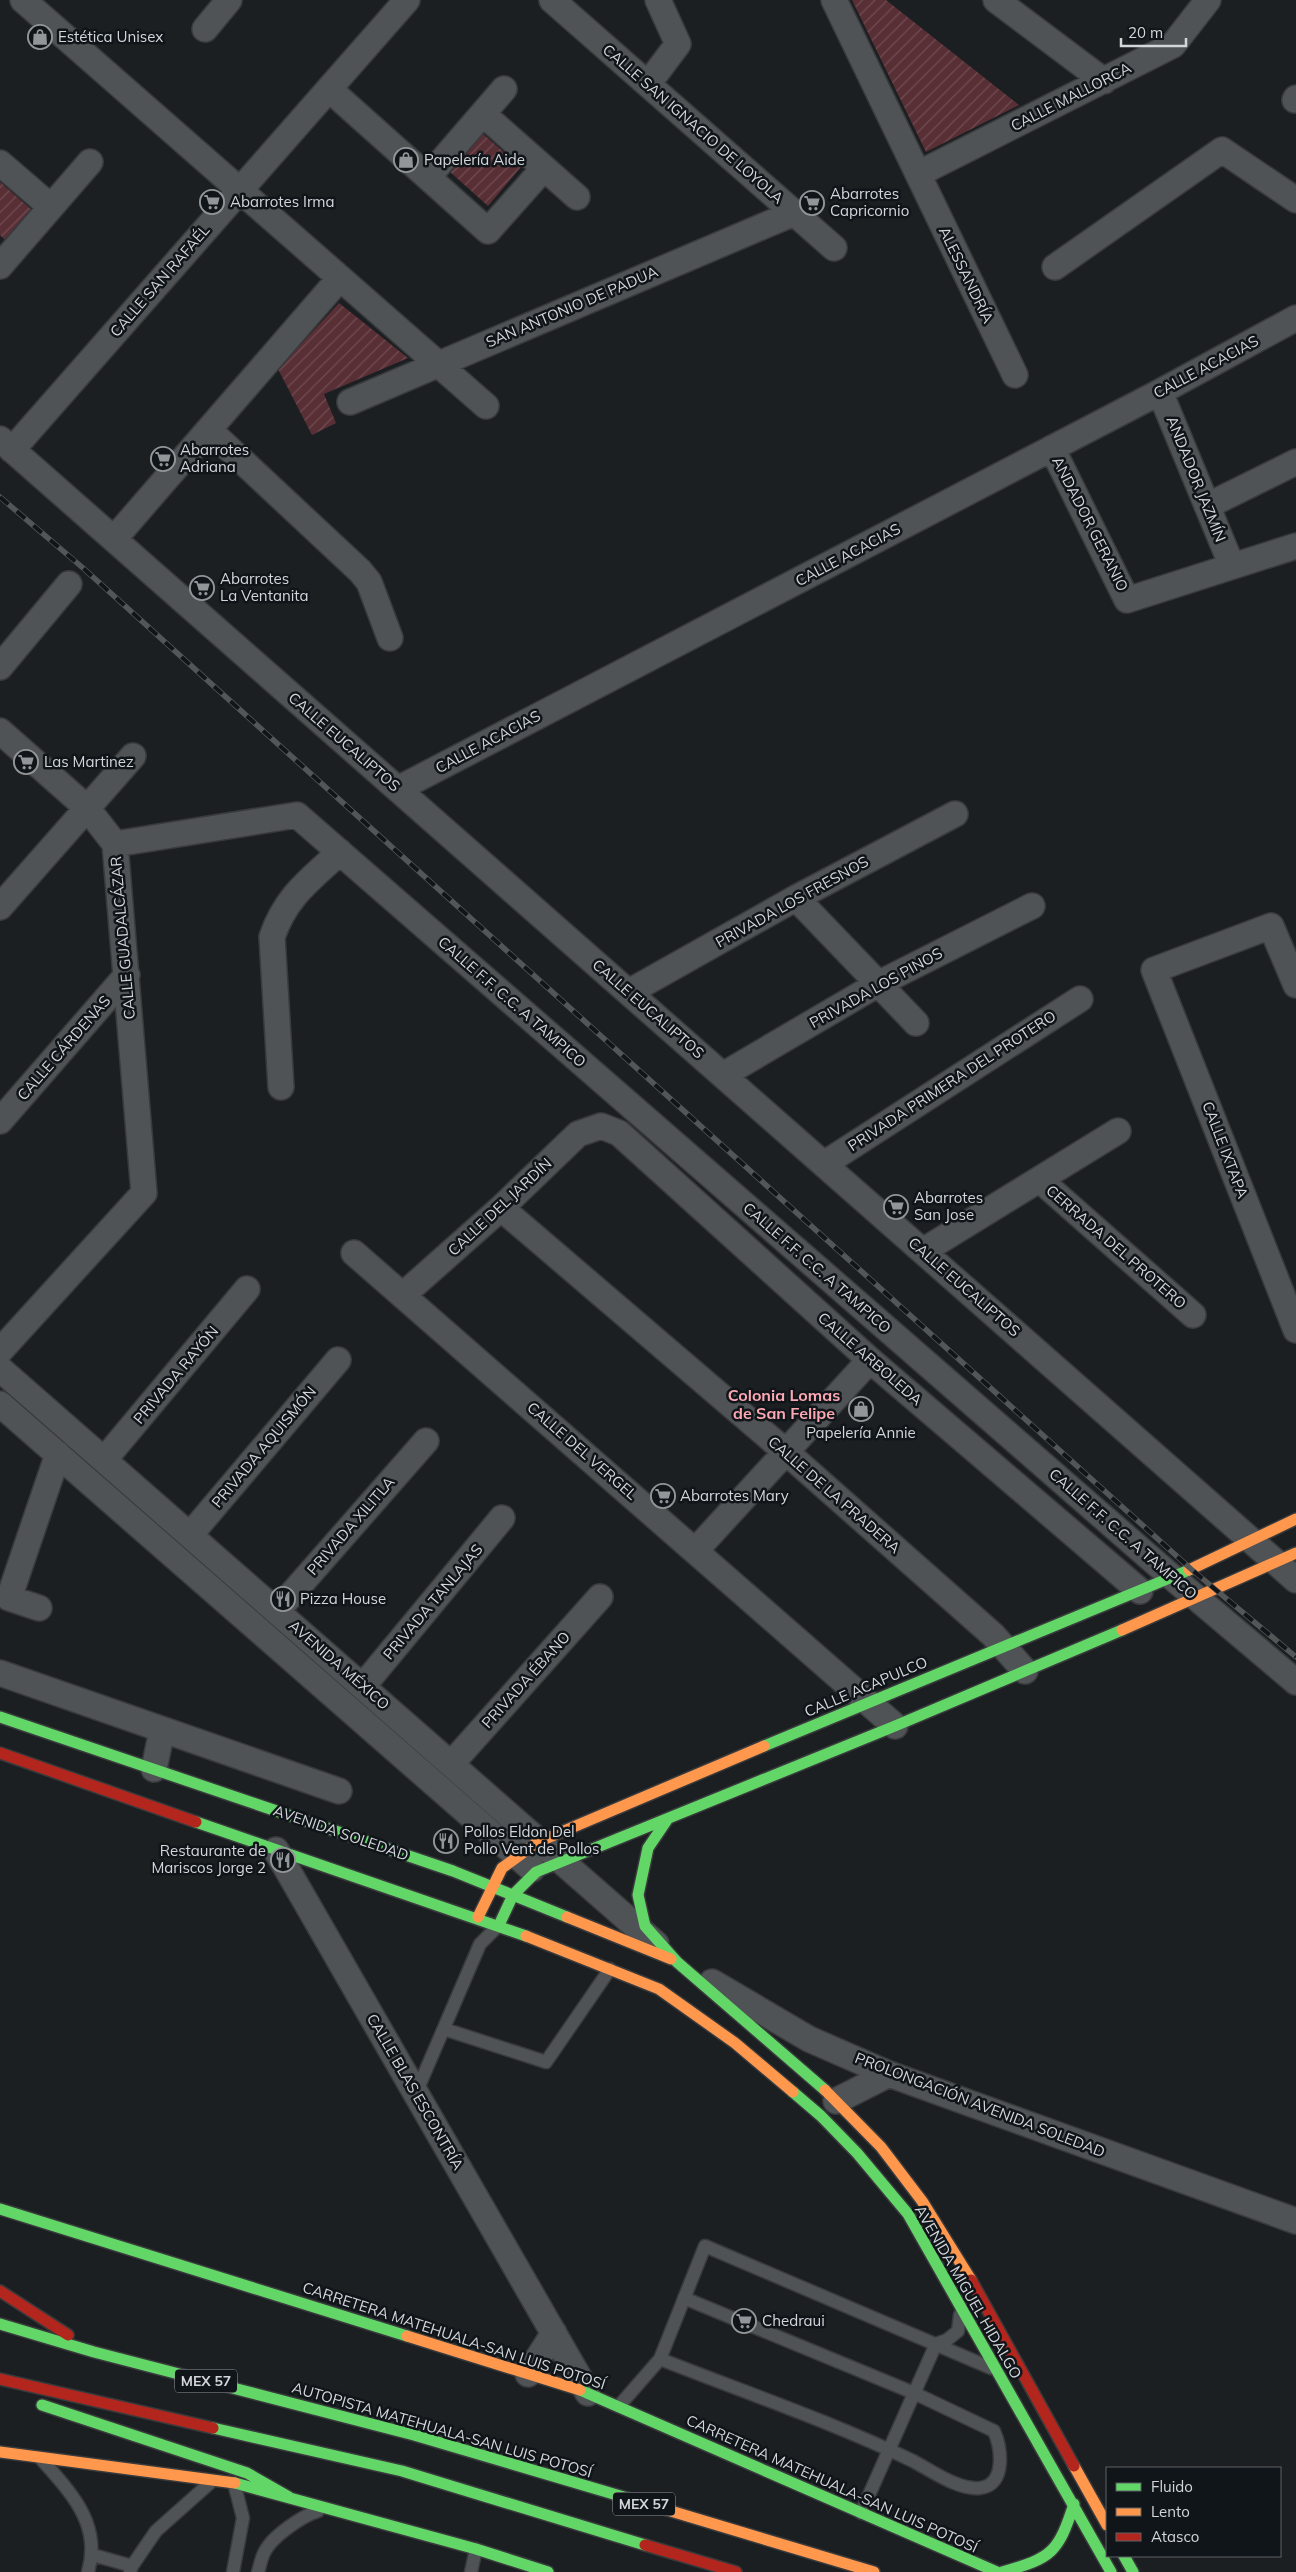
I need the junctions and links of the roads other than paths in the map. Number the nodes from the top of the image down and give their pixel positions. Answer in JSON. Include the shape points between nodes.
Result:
{"nodes":[{"id":1,"x":23,"y":0,"type":"edge"},
{"id":2,"x":407,"y":0,"type":"edge"},
{"id":3,"x":552,"y":0,"type":"edge"},
{"id":4,"x":658,"y":0,"type":"edge"},
{"id":5,"x":834,"y":0,"type":"edge"},
{"id":6,"x":996,"y":0,"type":"edge"},
{"id":7,"x":1208,"y":0,"type":"edge"},
{"id":8,"x":228,"y":1,"type":"edge"},
{"id":9,"x":205,"y":29,"type":"dead end"},
{"id":10,"x":1104,"y":81,"type":"junction"},
{"id":11,"x":648,"y":84,"type":"junction"},
{"id":12,"x":329,"y":89,"type":"junction"},
{"id":13,"x":504,"y":89,"type":"dead end"},
{"id":14,"x":483,"y":114,"type":"junction"},
{"id":15,"x":90,"y":162,"type":"dead end"},
{"id":16,"x":0,"y":163,"type":"edge"},
{"id":17,"x":544,"y":168,"type":"junction"},
{"id":18,"x":918,"y":174,"type":"junction"},
{"id":19,"x":428,"y":177,"type":"junction"},
{"id":20,"x":240,"y":190,"type":"junction"},
{"id":21,"x":577,"y":197,"type":"dead end"},
{"id":22,"x":1296,"y":200,"type":"edge"},
{"id":23,"x":51,"y":207,"type":"junction"},
{"id":24,"x":794,"y":213,"type":"junction"},
{"id":25,"x":834,"y":248,"type":"dead end"},
{"id":26,"x":2,"y":259,"type":"edge"},
{"id":27,"x":1055,"y":267,"type":"dead end"},
{"id":28,"x":340,"y":278,"type":"junction"},
{"id":29,"x":1296,"y":318,"type":"edge"},
{"id":30,"x":438,"y":364,"type":"junction"},
{"id":31,"x":1015,"y":375,"type":"dead end"},
{"id":32,"x":1160,"y":392,"type":"junction"},
{"id":33,"x":350,"y":402,"type":"dead end"},
{"id":34,"x":486,"y":406,"type":"dead end"},
{"id":35,"x":209,"y":430,"type":"junction"},
{"id":36,"x":6,"y":444,"type":"edge"},
{"id":37,"x":1052,"y":448,"type":"junction"},
{"id":38,"x":1296,"y":462,"type":"edge"},
{"id":39,"x":1207,"y":506,"type":"junction"},
{"id":40,"x":114,"y":539,"type":"junction"},
{"id":41,"x":1296,"y":546,"type":"edge"},
{"id":42,"x":1232,"y":566,"type":"junction"},
{"id":43,"x":69,"y":584,"type":"dead end"},
{"id":44,"x":390,"y":638,"type":"dead end"},
{"id":45,"x":0,"y":667,"type":"edge"},
{"id":46,"x":0,"y":731,"type":"edge"},
{"id":47,"x":133,"y":756,"type":"dead end"},
{"id":48,"x":398,"y":789,"type":"junction"},
{"id":49,"x":87,"y":808,"type":"junction"},
{"id":50,"x":955,"y":814,"type":"dead end"},
{"id":51,"x":115,"y":844,"type":"junction"},
{"id":52,"x":340,"y":852,"type":"junction"},
{"id":53,"x":796,"y":898,"type":"junction"},
{"id":54,"x":1032,"y":906,"type":"dead end"},
{"id":55,"x":0,"y":907,"type":"edge"},
{"id":56,"x":127,"y":975,"type":"junction"},
{"id":57,"x":878,"y":984,"type":"junction"},
{"id":58,"x":1296,"y":985,"type":"edge"},
{"id":59,"x":629,"y":992,"type":"junction"},
{"id":60,"x":1080,"y":999,"type":"dead end"},
{"id":61,"x":916,"y":1024,"type":"dead end"},
{"id":62,"x":723,"y":1075,"type":"junction"},
{"id":63,"x":281,"y":1087,"type":"dead end"},
{"id":64,"x":0,"y":1121,"type":"edge"},
{"id":65,"x":600,"y":1126,"type":"joint"},
{"id":66,"x":1118,"y":1131,"type":"dead end"},
{"id":67,"x":824,"y":1164,"type":"junction"},
{"id":68,"x":1040,"y":1180,"type":"junction"},
{"id":69,"x":501,"y":1208,"type":"junction"},
{"id":70,"x":923,"y":1251,"type":"junction"},
{"id":71,"x":354,"y":1253,"type":"dead end"},
{"id":72,"x":248,"y":1289,"type":"dead end"},
{"id":73,"x":403,"y":1295,"type":"junction"},
{"id":74,"x":1193,"y":1315,"type":"dead end"},
{"id":75,"x":1296,"y":1330,"type":"edge"},
{"id":76,"x":0,"y":1351,"type":"edge"},
{"id":77,"x":338,"y":1360,"type":"dead end"},
{"id":78,"x":870,"y":1360,"type":"junction"},
{"id":79,"x":0,"y":1369,"type":"edge"},
{"id":80,"x":0,"y":1404,"type":"edge"},
{"id":81,"x":426,"y":1441,"type":"dead end"},
{"id":82,"x":786,"y":1452,"type":"junction"},
{"id":83,"x":58,"y":1454,"type":"junction"},
{"id":84,"x":104,"y":1460,"type":"junction"},
{"id":85,"x":502,"y":1518,"type":"dead end"},
{"id":86,"x":1296,"y":1519,"type":"edge"},
{"id":87,"x":190,"y":1535,"type":"junction"},
{"id":88,"x":1251,"y":1539,"type":"junction"},
{"id":89,"x":696,"y":1550,"type":"junction"},
{"id":90,"x":1286,"y":1558,"type":"edge"},
{"id":91,"x":1173,"y":1578,"type":"junction"},
{"id":92,"x":1296,"y":1580,"type":"edge"},
{"id":93,"x":1140,"y":1591,"type":"junction"},
{"id":94,"x":600,"y":1597,"type":"dead end"},
{"id":95,"x":1198,"y":1598,"type":"junction"},
{"id":96,"x":39,"y":1608,"type":"dead end"},
{"id":97,"x":277,"y":1611,"type":"junction"},
{"id":98,"x":1002,"y":1647,"type":"junction"},
{"id":99,"x":1025,"y":1671,"type":"junction"},
{"id":100,"x":0,"y":1674,"type":"edge"},
{"id":101,"x":1296,"y":1682,"type":"edge"},
{"id":102,"x":363,"y":1686,"type":"junction"},
{"id":103,"x":868,"y":1702,"type":"junction"},
{"id":104,"x":0,"y":1717,"type":"edge"},
{"id":105,"x":895,"y":1726,"type":"junction"},
{"id":106,"x":162,"y":1730,"type":"junction"},
{"id":107,"x":0,"y":1753,"type":"edge"},
{"id":108,"x":452,"y":1763,"type":"junction"},
{"id":109,"x":154,"y":1769,"type":"junction"},
{"id":110,"x":339,"y":1791,"type":"dead end"},
{"id":111,"x":667,"y":1820,"type":"junction"},
{"id":112,"x":538,"y":1842,"type":"junction"},
{"id":113,"x":276,"y":1850,"type":"junction"},
{"id":114,"x":516,"y":1855,"type":"junction"},
{"id":115,"x":560,"y":1862,"type":"junction"},
{"id":116,"x":536,"y":1872,"type":"junction"},
{"id":117,"x":492,"y":1886,"type":"junction"},
{"id":118,"x":513,"y":1895,"type":"junction"},
{"id":119,"x":478,"y":1917,"type":"junction"},
{"id":120,"x":499,"y":1925,"type":"junction"},
{"id":121,"x":480,"y":1944,"type":"junction"},
{"id":122,"x":677,"y":1962,"type":"junction"},
{"id":123,"x":610,"y":1969,"type":"junction"},
{"id":124,"x":444,"y":2030,"type":"junction"},
{"id":125,"x":889,"y":2074,"type":"junction"},
{"id":126,"x":416,"y":2093,"type":"junction"},
{"id":127,"x":836,"y":2101,"type":"junction"},
{"id":128,"x":0,"y":2209,"type":"edge"},
{"id":129,"x":1296,"y":2222,"type":"edge"},
{"id":130,"x":0,"y":2292,"type":"edge"},
{"id":131,"x":684,"y":2298,"type":"junction"},
{"id":132,"x":958,"y":2303,"type":"junction"},
{"id":133,"x":0,"y":2324,"type":"edge"},
{"id":134,"x":554,"y":2333,"type":"junction"},
{"id":135,"x":936,"y":2344,"type":"junction"},
{"id":136,"x":94,"y":2352,"type":"junction"},
{"id":137,"x":660,"y":2358,"type":"junction"},
{"id":138,"x":998,"y":2371,"type":"junction"},
{"id":139,"x":528,"y":2374,"type":"junction"},
{"id":140,"x":0,"y":2379,"type":"edge"},
{"id":141,"x":588,"y":2393,"type":"junction"},
{"id":142,"x":914,"y":2393,"type":"junction"},
{"id":143,"x":28,"y":2400,"type":"dead end"},
{"id":144,"x":619,"y":2406,"type":"junction"},
{"id":145,"x":889,"y":2450,"type":"junction"},
{"id":146,"x":0,"y":2452,"type":"edge"},
{"id":147,"x":38,"y":2456,"type":"junction"},
{"id":148,"x":213,"y":2480,"type":"junction"},
{"id":149,"x":234,"y":2483,"type":"junction"},
{"id":150,"x":289,"y":2497,"type":"junction"},
{"id":151,"x":1074,"y":2504,"type":"junction"},
{"id":152,"x":329,"y":2508,"type":"junction"},
{"id":153,"x":861,"y":2513,"type":"junction"},
{"id":154,"x":1106,"y":2523,"type":"edge"},
{"id":155,"x":476,"y":2549,"type":"junction"},
{"id":156,"x":93,"y":2555,"type":"junction"},
{"id":157,"x":1125,"y":2557,"type":"edge"},
{"id":158,"x":520,"y":2567,"type":"edge"},
{"id":159,"x":131,"y":2569,"type":"edge"},
{"id":160,"x":88,"y":2572,"type":"edge"},
{"id":161,"x":233,"y":2572,"type":"edge"},
{"id":162,"x":258,"y":2572,"type":"edge"},
{"id":163,"x":471,"y":2572,"type":"edge"},
{"id":164,"x":548,"y":2572,"type":"edge"},
{"id":165,"x":736,"y":2572,"type":"edge"},
{"id":166,"x":874,"y":2572,"type":"edge"},
{"id":167,"x":997,"y":2572,"type":"edge"},
{"id":168,"x":1002,"y":2572,"type":"edge"},
{"id":169,"x":1111,"y":2572,"type":"edge"},
{"id":170,"x":1133,"y":2572,"type":"edge"}],
"edges":[{"from":1,"to":20,"type":"street"},
{"from":2,"to":12,"type":"street","name":"CALLE SAN RAFAÉL"},
{"from":3,"to":11,"type":"street","name":"CALLE SAN IGNACIO DE LOYOLA"},
{"from":4,"to":11,"type":"street","via":[[678,44]]},
{"from":5,"to":18,"type":"street","name":"ALESSANDRÍA"},
{"from":6,"to":10,"type":"street"},
{"from":7,"to":10,"type":"street","name":"CALLE MALLORCA","via":[[1174,45]]},
{"from":8,"to":9,"type":"street"},
{"from":10,"to":18,"type":"street","name":"CALLE MALLORCA"},
{"from":11,"to":24,"type":"street","name":"CALLE SAN IGNACIO DE LOYOLA"},
{"from":12,"to":19,"type":"street"},
{"from":12,"to":20,"type":"street","name":"CALLE SAN RAFAÉL"},
{"from":13,"to":14,"type":"street"},
{"from":14,"to":17,"type":"street"},
{"from":14,"to":19,"type":"street"},
{"from":15,"to":23,"type":"street"},
{"from":16,"to":23,"type":"street"},
{"from":17,"to":19,"type":"street","via":[[488,231]]},
{"from":17,"to":21,"type":"street"},
{"from":18,"to":31,"type":"street","name":"ALESSANDRÍA"},
{"from":20,"to":28,"type":"street"},
{"from":20,"to":36,"type":"street","name":"CALLE SAN RAFAÉL"},
{"from":22,"to":27,"type":"street","via":[[1222,150]]},
{"from":23,"to":26,"type":"street"},
{"from":24,"to":25,"type":"street","name":"CALLE SAN IGNACIO DE LOYOLA"},
{"from":24,"to":30,"type":"street","name":"SAN ANTONIO DE PADUA"},
{"from":28,"to":30,"type":"street"},
{"from":28,"to":35,"type":"street"},
{"from":29,"to":32,"type":"street","name":"CALLE ACACIAS"},
{"from":30,"to":33,"type":"street","name":"SAN ANTONIO DE PADUA"},
{"from":30,"to":34,"type":"street"},
{"from":32,"to":37,"type":"street","name":"CALLE ACACIAS"},
{"from":32,"to":39,"type":"street","name":"ANDADOR JAZMÍN"},
{"from":35,"to":40,"type":"street"},
{"from":35,"to":44,"type":"street","via":[[360,571],[369,582]]},
{"from":36,"to":40,"type":"street","name":"CALLE EUCALIPTOS"},
{"from":37,"to":42,"type":"street","name":"ANDADOR GERANIO","via":[[1128,600]]},
{"from":37,"to":48,"type":"street","name":"CALLE ACACIAS"},
{"from":38,"to":39,"type":"street"},
{"from":39,"to":42,"type":"street","name":"ANDADOR JAZMÍN"},
{"from":40,"to":48,"type":"street","name":"CALLE EUCALIPTOS"},
{"from":41,"to":42,"type":"street"},
{"from":43,"to":45,"type":"street"},
{"from":46,"to":49,"type":"street","name":"CALLE GUADALCÁZAR"},
{"from":47,"to":49,"type":"street"},
{"from":48,"to":59,"type":"street","name":"CALLE EUCALIPTOS"},
{"from":49,"to":51,"type":"street","name":"CALLE GUADALCÁZAR"},
{"from":49,"to":55,"type":"street"},
{"from":50,"to":53,"type":"street","name":"PRIVADA LOS FRESNOS"},
{"from":51,"to":52,"type":"street","name":"CALLE F.F. C.C. A TAMPICO","via":[[297,815]]},
{"from":51,"to":56,"type":"street","name":"CALLE GUADALCÁZAR"},
{"from":52,"to":63,"type":"street","via":[[289,900],[272,937]]},
{"from":52,"to":91,"type":"street","name":"CALLE F.F. C.C. A TAMPICO"},
{"from":53,"to":57,"type":"street"},
{"from":53,"to":59,"type":"street","name":"PRIVADA LOS FRESNOS"},
{"from":54,"to":57,"type":"street","name":"PRIVADA LOS PINOS"},
{"from":56,"to":64,"type":"street","name":"CALLE CÁRDENAS"},
{"from":56,"to":76,"type":"street","name":"CALLE GUADALCÁZAR","via":[[144,1193]]},
{"from":57,"to":61,"type":"street"},
{"from":57,"to":62,"type":"street","name":"PRIVADA LOS PINOS"},
{"from":58,"to":75,"type":"street","name":"CALLE IXTAPA","via":[[1271,926],[1154,970]]},
{"from":59,"to":62,"type":"street","name":"CALLE EUCALIPTOS"},
{"from":60,"to":67,"type":"street","name":"PRIVADA PRIMERA DEL PROTERO"},
{"from":62,"to":67,"type":"street","name":"CALLE EUCALIPTOS"},
{"from":65,"to":69,"type":"street","name":"CALLE DEL JARDÍN","via":[[578,1134]]},
{"from":65,"to":78,"type":"street","name":"CALLE ARBOLEDA","via":[[619,1133]]},
{"from":66,"to":68,"type":"street"},
{"from":67,"to":70,"type":"street","name":"CALLE EUCALIPTOS"},
{"from":68,"to":70,"type":"street"},
{"from":68,"to":74,"type":"street","name":"CERRADA DEL PROTERO"},
{"from":69,"to":73,"type":"street","name":"CALLE DEL JARDÍN"},
{"from":69,"to":82,"type":"street","name":"CALLE DE LA PRADERA"},
{"from":70,"to":88,"type":"street","name":"CALLE EUCALIPTOS"},
{"from":71,"to":73,"type":"street","name":"CALLE DEL VERGEL"},
{"from":72,"to":84,"type":"street","name":"PRIVADA RAYÓN"},
{"from":73,"to":89,"type":"street","name":"CALLE DEL VERGEL"},
{"from":77,"to":87,"type":"street","name":"PRIVADA AQUISMÓN"},
{"from":78,"to":82,"type":"street"},
{"from":78,"to":93,"type":"street","name":"CALLE ARBOLEDA"},
{"from":79,"to":84,"type":"street","name":"AVENIDA MÉXICO"},
{"from":80,"to":83,"type":"street","name":"AVENIDA MÉXICO"},
{"from":81,"to":97,"type":"street","name":"PRIVADA XILITLA"},
{"from":82,"to":89,"type":"street"},
{"from":82,"to":98,"type":"street","name":"CALLE DE LA PRADERA","via":[[993,1635]]},
{"from":83,"to":96,"type":"street","via":[[9,1598]]},
{"from":83,"to":114,"type":"street","name":"AVENIDA MÉXICO"},
{"from":84,"to":87,"type":"street","name":"AVENIDA MÉXICO"},
{"from":85,"to":102,"type":"street","name":"PRIVADA TANLAJAS"},
{"from":86,"to":88,"type":"main road","name":"CALLE ACAPULCO"},
{"from":87,"to":97,"type":"street","name":"AVENIDA MÉXICO"},
{"from":88,"to":90,"type":"street","name":"CALLE EUCALIPTOS"},
{"from":88,"to":91,"type":"main road","name":"CALLE ACAPULCO"},
{"from":89,"to":103,"type":"street","name":"CALLE DEL VERGEL"},
{"from":90,"to":92,"type":"street","name":"CALLE EUCALIPTOS"},
{"from":90,"to":95,"type":"main road"},
{"from":91,"to":93,"type":"main road","name":"CALLE ACAPULCO"},
{"from":91,"to":95,"type":"street","name":"CALLE F.F. C.C. A TAMPICO"},
{"from":93,"to":98,"type":"main road","name":"CALLE ACAPULCO"},
{"from":94,"to":108,"type":"street","name":"PRIVADA ÉBANO"},
{"from":95,"to":99,"type":"main road"},
{"from":95,"to":101,"type":"street","name":"CALLE F.F. C.C. A TAMPICO"},
{"from":97,"to":102,"type":"street","name":"AVENIDA MÉXICO"},
{"from":98,"to":99,"type":"street","name":"CALLE DE LA PRADERA"},
{"from":98,"to":103,"type":"main road","name":"CALLE ACAPULCO"},
{"from":99,"to":105,"type":"main road"},
{"from":100,"to":106,"type":"street"},
{"from":102,"to":108,"type":"street","name":"AVENIDA MÉXICO"},
{"from":103,"to":105,"type":"street","name":"CALLE DEL VERGEL"},
{"from":103,"to":112,"type":"main road","name":"CALLE ACAPULCO"},
{"from":104,"to":109,"type":"main road","name":"AVENIDA SOLEDAD"},
{"from":105,"to":111,"type":"main road"},
{"from":106,"to":109,"type":"street"},
{"from":106,"to":110,"type":"street"},
{"from":107,"to":113,"type":"main road"},
{"from":108,"to":112,"type":"street","name":"AVENIDA MÉXICO"},
{"from":109,"to":117,"type":"main road","name":"AVENIDA SOLEDAD"},
{"from":111,"to":115,"type":"main road"},
{"from":111,"to":122,"type":"main road","via":[[648,1848],[638,1895],[645,1926]]},
{"from":112,"to":114,"type":"main road","name":"CALLE ACAPULCO"},
{"from":112,"to":115,"type":"street","name":"AVENIDA MÉXICO"},
{"from":113,"to":119,"type":"main road"},
{"from":113,"to":126,"type":"street","name":"CALLE BLAS ESCONTRÍA"},
{"from":114,"to":116,"type":"street","name":"AVENIDA MÉXICO"},
{"from":114,"to":117,"type":"main road","name":"CALLE ACAPULCO","via":[[502,1868]]},
{"from":115,"to":116,"type":"main road"},
{"from":115,"to":122,"type":"street","name":"AVENIDA MÉXICO"},
{"from":116,"to":118,"type":"main road"},
{"from":117,"to":118,"type":"main road","name":"AVENIDA SOLEDAD"},
{"from":117,"to":119,"type":"main road","name":"CALLE ACAPULCO"},
{"from":118,"to":120,"type":"main road"},
{"from":118,"to":122,"type":"main road","name":"AVENIDA SOLEDAD"},
{"from":119,"to":120,"type":"main road"},
{"from":119,"to":121,"type":"lane"},
{"from":120,"to":121,"type":"lane"},
{"from":120,"to":123,"type":"main road"},
{"from":121,"to":124,"type":"lane"},
{"from":122,"to":125,"type":"street","name":"PROLONGACIÓN AVENIDA SOLEDAD","via":[[809,2039]]},
{"from":122,"to":127,"type":"main road","name":"AVENIDA MIGUEL HIDALGO"},
{"from":123,"to":124,"type":"lane","via":[[546,2062]]},
{"from":123,"to":132,"type":"main road","name":"AVENIDA MIGUEL HIDALGO","via":[[659,1990],[735,2043],[821,2116],[908,2214]]},
{"from":124,"to":126,"type":"lane"},
{"from":125,"to":127,"type":"street"},
{"from":125,"to":129,"type":"street","name":"PROLONGACIÓN AVENIDA SOLEDAD"},
{"from":126,"to":134,"type":"street","name":"CALLE BLAS ESCONTRÍA"},
{"from":127,"to":154,"type":"main road","name":"AVENIDA MIGUEL HIDALGO","via":[[881,2147],[958,2257]]},
{"from":128,"to":139,"type":"main road","name":"CARRETERA MATEHUALA-SAN LUIS POTOSÍ"},
{"from":130,"to":136,"type":"main road"},
{"from":131,"to":135,"type":"lane","via":[[705,2246]]},
{"from":131,"to":137,"type":"lane"},
{"from":131,"to":142,"type":"lane"},
{"from":132,"to":135,"type":"lane","via":[[961,2320],[958,2331]]},
{"from":132,"to":138,"type":"main road","name":"AVENIDA MIGUEL HIDALGO"},
{"from":133,"to":136,"type":"main road","name":"AUTOPISTA MATEHUALA-SAN LUIS POTOSÍ","number":"MEX 57"},
{"from":134,"to":139,"type":"street"},
{"from":134,"to":141,"type":"street","name":"CALLE BLAS ESCONTRÍA"},
{"from":135,"to":138,"type":"lane"},
{"from":135,"to":142,"type":"lane"},
{"from":136,"to":166,"type":"main road","name":"AUTOPISTA MATEHUALA-SAN LUIS POTOSÍ","number":"MEX 57","via":[[414,2435]]},
{"from":137,"to":144,"type":"lane"},
{"from":137,"to":145,"type":"lane"},
{"from":138,"to":151,"type":"main road","name":"AVENIDA MIGUEL HIDALGO"},
{"from":139,"to":141,"type":"main road","name":"CARRETERA MATEHUALA-SAN LUIS POTOSÍ"},
{"from":140,"to":165,"type":"main road","number":"MEX 57","via":[[402,2471]]},
{"from":141,"to":144,"type":"main road","name":"CARRETERA MATEHUALA-SAN LUIS POTOSÍ"},
{"from":142,"to":145,"type":"lane"},
{"from":142,"to":145,"type":"lane","via":[[994,2431],[1002,2461],[992,2483],[982,2488],[967,2487]]},
{"from":143,"to":150,"type":"main road","via":[[247,2473]]},
{"from":144,"to":153,"type":"main road","name":"CARRETERA MATEHUALA-SAN LUIS POTOSÍ"},
{"from":145,"to":153,"type":"lane"},
{"from":146,"to":147,"type":"main road"},
{"from":147,"to":148,"type":"main road"},
{"from":147,"to":156,"type":"lane","via":[[77,2500],[90,2533]]},
{"from":148,"to":149,"type":"main road"},
{"from":148,"to":159,"type":"lane","via":[[156,2531]]},
{"from":149,"to":150,"type":"main road"},
{"from":149,"to":161,"type":"lane","via":[[243,2518]]},
{"from":150,"to":152,"type":"main road"},
{"from":151,"to":168,"type":"main road","via":[[1062,2540],[1053,2552],[1038,2562]]},
{"from":151,"to":169,"type":"main road","name":"AVENIDA MIGUEL HIDALGO"},
{"from":152,"to":155,"type":"main road"},
{"from":152,"to":162,"type":"lane","via":[[303,2516],[280,2535],[264,2552]]},
{"from":153,"to":167,"type":"main road","name":"CARRETERA MATEHUALA-SAN LUIS POTOSÍ"},
{"from":155,"to":158,"type":"main road"},
{"from":155,"to":163,"type":"lane"},
{"from":156,"to":159,"type":"lane"},
{"from":156,"to":160,"type":"lane"},
{"from":157,"to":170,"type":"main road"},
{"from":158,"to":164,"type":"main road"}]}
